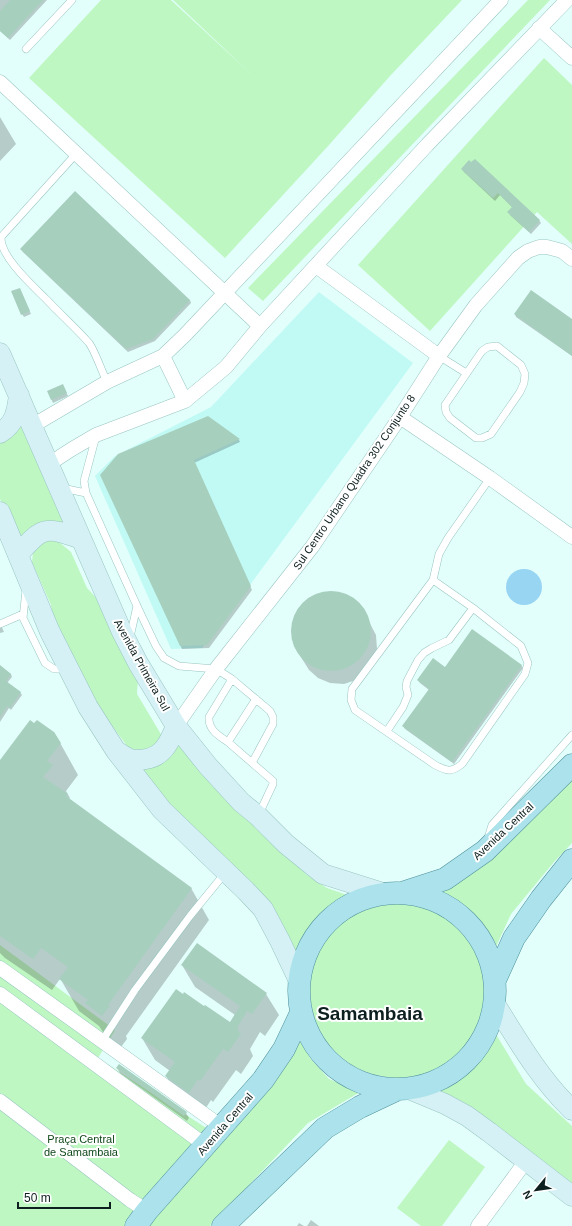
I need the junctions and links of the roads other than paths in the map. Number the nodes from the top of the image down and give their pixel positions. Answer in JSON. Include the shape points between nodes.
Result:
{"nodes":[{"id":1,"x":72,"y":0,"type":"edge"},
{"id":2,"x":501,"y":0,"type":"edge"},
{"id":3,"x":567,"y":0,"type":"edge"},
{"id":4,"x":539,"y":28,"type":"junction"},
{"id":5,"x":26,"y":49,"type":"dead end"},
{"id":6,"x":572,"y":58,"type":"edge"},
{"id":7,"x":0,"y":82,"type":"edge"},
{"id":8,"x":76,"y":154,"type":"junction"},
{"id":9,"x":0,"y":244,"type":"edge"},
{"id":10,"x":572,"y":259,"type":"edge"},
{"id":11,"x":316,"y":266,"type":"junction"},
{"id":12,"x":225,"y":293,"type":"junction"},
{"id":13,"x":260,"y":326,"type":"junction"},
{"id":14,"x":0,"y":353,"type":"edge"},
{"id":15,"x":163,"y":356,"type":"junction"},
{"id":16,"x":439,"y":356,"type":"junction"},
{"id":17,"x":466,"y":373,"type":"junction"},
{"id":18,"x":107,"y":382,"type":"junction"},
{"id":19,"x":19,"y":395,"type":"junction"},
{"id":20,"x":185,"y":402,"type":"junction"},
{"id":21,"x":400,"y":417,"type":"junction"},
{"id":22,"x":32,"y":426,"type":"junction"},
{"id":23,"x":0,"y":433,"type":"edge"},
{"id":24,"x":96,"y":436,"type":"junction"},
{"id":25,"x":49,"y":464,"type":"junction"},
{"id":26,"x":490,"y":478,"type":"junction"},
{"id":27,"x":58,"y":487,"type":"junction"},
{"id":28,"x":86,"y":492,"type":"junction"},
{"id":29,"x":0,"y":512,"type":"edge"},
{"id":30,"x":572,"y":537,"type":"edge"},
{"id":31,"x":81,"y":539,"type":"junction"},
{"id":32,"x":18,"y":555,"type":"junction"},
{"id":33,"x":27,"y":577,"type":"junction"},
{"id":34,"x":433,"y":580,"type":"junction"},
{"id":35,"x":137,"y":606,"type":"junction"},
{"id":36,"x":472,"y":608,"type":"junction"},
{"id":37,"x":23,"y":614,"type":"junction"},
{"id":38,"x":0,"y":624,"type":"edge"},
{"id":39,"x":128,"y":644,"type":"junction"},
{"id":40,"x":69,"y":668,"type":"junction"},
{"id":41,"x":216,"y":669,"type":"junction"},
{"id":42,"x":232,"y":679,"type":"junction"},
{"id":43,"x":256,"y":699,"type":"junction"},
{"id":44,"x":176,"y":726,"type":"junction"},
{"id":45,"x":387,"y":731,"type":"junction"},
{"id":46,"x":572,"y":735,"type":"edge"},
{"id":47,"x":228,"y":742,"type":"junction"},
{"id":48,"x":116,"y":751,"type":"junction"},
{"id":49,"x":252,"y":763,"type":"junction"},
{"id":50,"x":572,"y":765,"type":"edge"},
{"id":51,"x":258,"y":816,"type":"junction"},
{"id":52,"x":484,"y":851,"type":"junction"},
{"id":53,"x":572,"y":860,"type":"edge"},
{"id":54,"x":226,"y":872,"type":"junction"},
{"id":55,"x":394,"y":893,"type":"junction"},
{"id":56,"x":0,"y":968,"type":"edge"},
{"id":57,"x":495,"y":980,"type":"junction"},
{"id":58,"x":299,"y":981,"type":"junction"},
{"id":59,"x":0,"y":994,"type":"edge"},
{"id":60,"x":495,"y":1004,"type":"junction"},
{"id":61,"x":301,"y":1013,"type":"junction"},
{"id":62,"x":102,"y":1041,"type":"junction"},
{"id":63,"x":403,"y":1090,"type":"junction"},
{"id":64,"x":0,"y":1101,"type":"edge"},
{"id":65,"x":572,"y":1110,"type":"edge"},
{"id":66,"x":222,"y":1127,"type":"junction"},
{"id":67,"x":205,"y":1145,"type":"junction"},
{"id":68,"x":526,"y":1161,"type":"junction"},
{"id":69,"x":572,"y":1196,"type":"edge"},
{"id":70,"x":141,"y":1219,"type":"edge"},
{"id":71,"x":226,"y":1224,"type":"edge"},
{"id":72,"x":478,"y":1226,"type":"edge"}],
"edges":[{"from":1,"to":5,"type":"lane"},
{"from":2,"to":12,"type":"street"},
{"from":3,"to":4,"type":"street"},
{"from":4,"to":6,"type":"street"},
{"from":4,"to":11,"type":"street"},
{"from":7,"to":8,"type":"street"},
{"from":8,"to":9,"type":"lane","via":[[2,237]]},
{"from":8,"to":12,"type":"street"},
{"from":9,"to":18,"type":"lane","via":[[4,254],[23,278],[90,345]]},
{"from":10,"to":16,"type":"street","name":"Sul Centro Urbano Quadra 302 Conjunto 8","via":[[562,251],[547,247],[528,251],[518,258],[476,304]]},
{"from":11,"to":13,"type":"street"},
{"from":11,"to":16,"type":"street"},
{"from":12,"to":13,"type":"street"},
{"from":12,"to":15,"type":"street"},
{"from":13,"to":20,"type":"street","via":[[226,367]]},
{"from":14,"to":19,"type":"main road","name":"Avenida Primeira Sul"},
{"from":15,"to":18,"type":"street"},
{"from":15,"to":20,"type":"street"},
{"from":16,"to":17,"type":"lane"},
{"from":16,"to":21,"type":"street","name":"Sul Centro Urbano Quadra 302 Conjunto 8"},
{"from":17,"to":17,"type":"lane","via":[[445,405],[446,412],[476,438],[482,438],[491,434],[520,392],[525,374],[521,365],[496,346],[482,351]]},
{"from":18,"to":22,"type":"street"},
{"from":19,"to":22,"type":"main road","name":"Avenida Primeira Sul"},
{"from":19,"to":23,"type":"main road","via":[[15,417]]},
{"from":20,"to":24,"type":"street"},
{"from":21,"to":26,"type":"street"},
{"from":21,"to":41,"type":"street","name":"Sul Centro Urbano Quadra 302 Conjunto 8","via":[[312,547]]},
{"from":22,"to":25,"type":"main road","name":"Avenida Primeira Sul"},
{"from":24,"to":25,"type":"street"},
{"from":24,"to":28,"type":"lane","via":[[84,481]]},
{"from":25,"to":27,"type":"main road","name":"Avenida Primeira Sul"},
{"from":26,"to":30,"type":"street"},
{"from":26,"to":34,"type":"lane","via":[[439,554]]},
{"from":27,"to":28,"type":"lane"},
{"from":27,"to":31,"type":"main road","name":"Avenida Primeira Sul"},
{"from":28,"to":35,"type":"lane"},
{"from":29,"to":32,"type":"main road"},
{"from":31,"to":32,"type":"main road","via":[[55,531],[43,531],[30,540]]},
{"from":31,"to":39,"type":"main road","name":"Avenida Primeira Sul"},
{"from":32,"to":33,"type":"main road"},
{"from":33,"to":37,"type":"lane"},
{"from":33,"to":40,"type":"main road","via":[[50,632]]},
{"from":34,"to":36,"type":"lane"},
{"from":34,"to":45,"type":"lane","via":[[352,689],[351,700],[355,710]]},
{"from":35,"to":39,"type":"lane"},
{"from":35,"to":41,"type":"lane","via":[[164,658],[179,666]]},
{"from":36,"to":45,"type":"lane","via":[[449,640],[424,653],[418,660],[407,681],[408,695],[403,707]]},
{"from":36,"to":45,"type":"lane","via":[[521,646],[528,663],[521,680],[456,769],[448,771],[435,765]]},
{"from":37,"to":38,"type":"lane"},
{"from":37,"to":40,"type":"lane","via":[[45,663],[54,669]]},
{"from":39,"to":44,"type":"main road","name":"Avenida Primeira Sul"},
{"from":40,"to":48,"type":"main road","via":[[88,707]]},
{"from":41,"to":42,"type":"lane"},
{"from":41,"to":44,"type":"street","name":"Sul Centro Urbano Quadra 302 Conjunto 8"},
{"from":42,"to":43,"type":"lane"},
{"from":42,"to":47,"type":"lane","via":[[209,717],[209,723],[216,735]]},
{"from":43,"to":47,"type":"lane"},
{"from":43,"to":49,"type":"lane","via":[[274,717],[273,724]]},
{"from":44,"to":48,"type":"main road","via":[[165,749],[157,756],[140,760],[129,759]]},
{"from":44,"to":51,"type":"main road","name":"Avenida Primeira Sul","via":[[208,766],[241,802]]},
{"from":46,"to":52,"type":"lane","via":[[492,825]]},
{"from":47,"to":49,"type":"lane"},
{"from":48,"to":54,"type":"main road","via":[[162,810]]},
{"from":49,"to":51,"type":"lane","via":[[274,784]]},
{"from":50,"to":52,"type":"main road","name":"Avenida Central"},
{"from":51,"to":55,"type":"main road","name":"Avenida Primeira Sul","via":[[286,844],[323,874]]},
{"from":52,"to":55,"type":"main road","name":"Avenida Central","via":[[445,879]]},
{"from":53,"to":57,"type":"main road","via":[[514,938]]},
{"from":54,"to":58,"type":"main road","via":[[263,909]]},
{"from":54,"to":62,"type":"lane","via":[[135,990]]},
{"from":55,"to":57,"type":"main road","via":[[428,897],[450,908],[468,924],[486,950]]},
{"from":55,"to":58,"type":"main road","name":"Avenida Central","via":[[352,903],[326,922],[308,949]]},
{"from":56,"to":62,"type":"street"},
{"from":57,"to":60,"type":"main road"},
{"from":58,"to":61,"type":"main road","name":"Avenida Central"},
{"from":59,"to":67,"type":"street"},
{"from":60,"to":63,"type":"main road","via":[[488,1029],[475,1052],[457,1070],[434,1083]]},
{"from":60,"to":65,"type":"main road","via":[[530,1060]]},
{"from":61,"to":63,"type":"main road","via":[[314,1043],[336,1068],[364,1084]]},
{"from":61,"to":66,"type":"main road","name":"Avenida Central","via":[[284,1049],[263,1080]]},
{"from":62,"to":66,"type":"street"},
{"from":63,"to":68,"type":"main road","via":[[445,1104],[467,1116]]},
{"from":63,"to":71,"type":"main road","via":[[360,1107],[325,1128]]},
{"from":64,"to":70,"type":"street","via":[[130,1200]]},
{"from":66,"to":67,"type":"main road","name":"Avenida Central"},
{"from":67,"to":70,"type":"main road","name":"Avenida Central"},
{"from":68,"to":69,"type":"main road"},
{"from":68,"to":72,"type":"street"}]}
